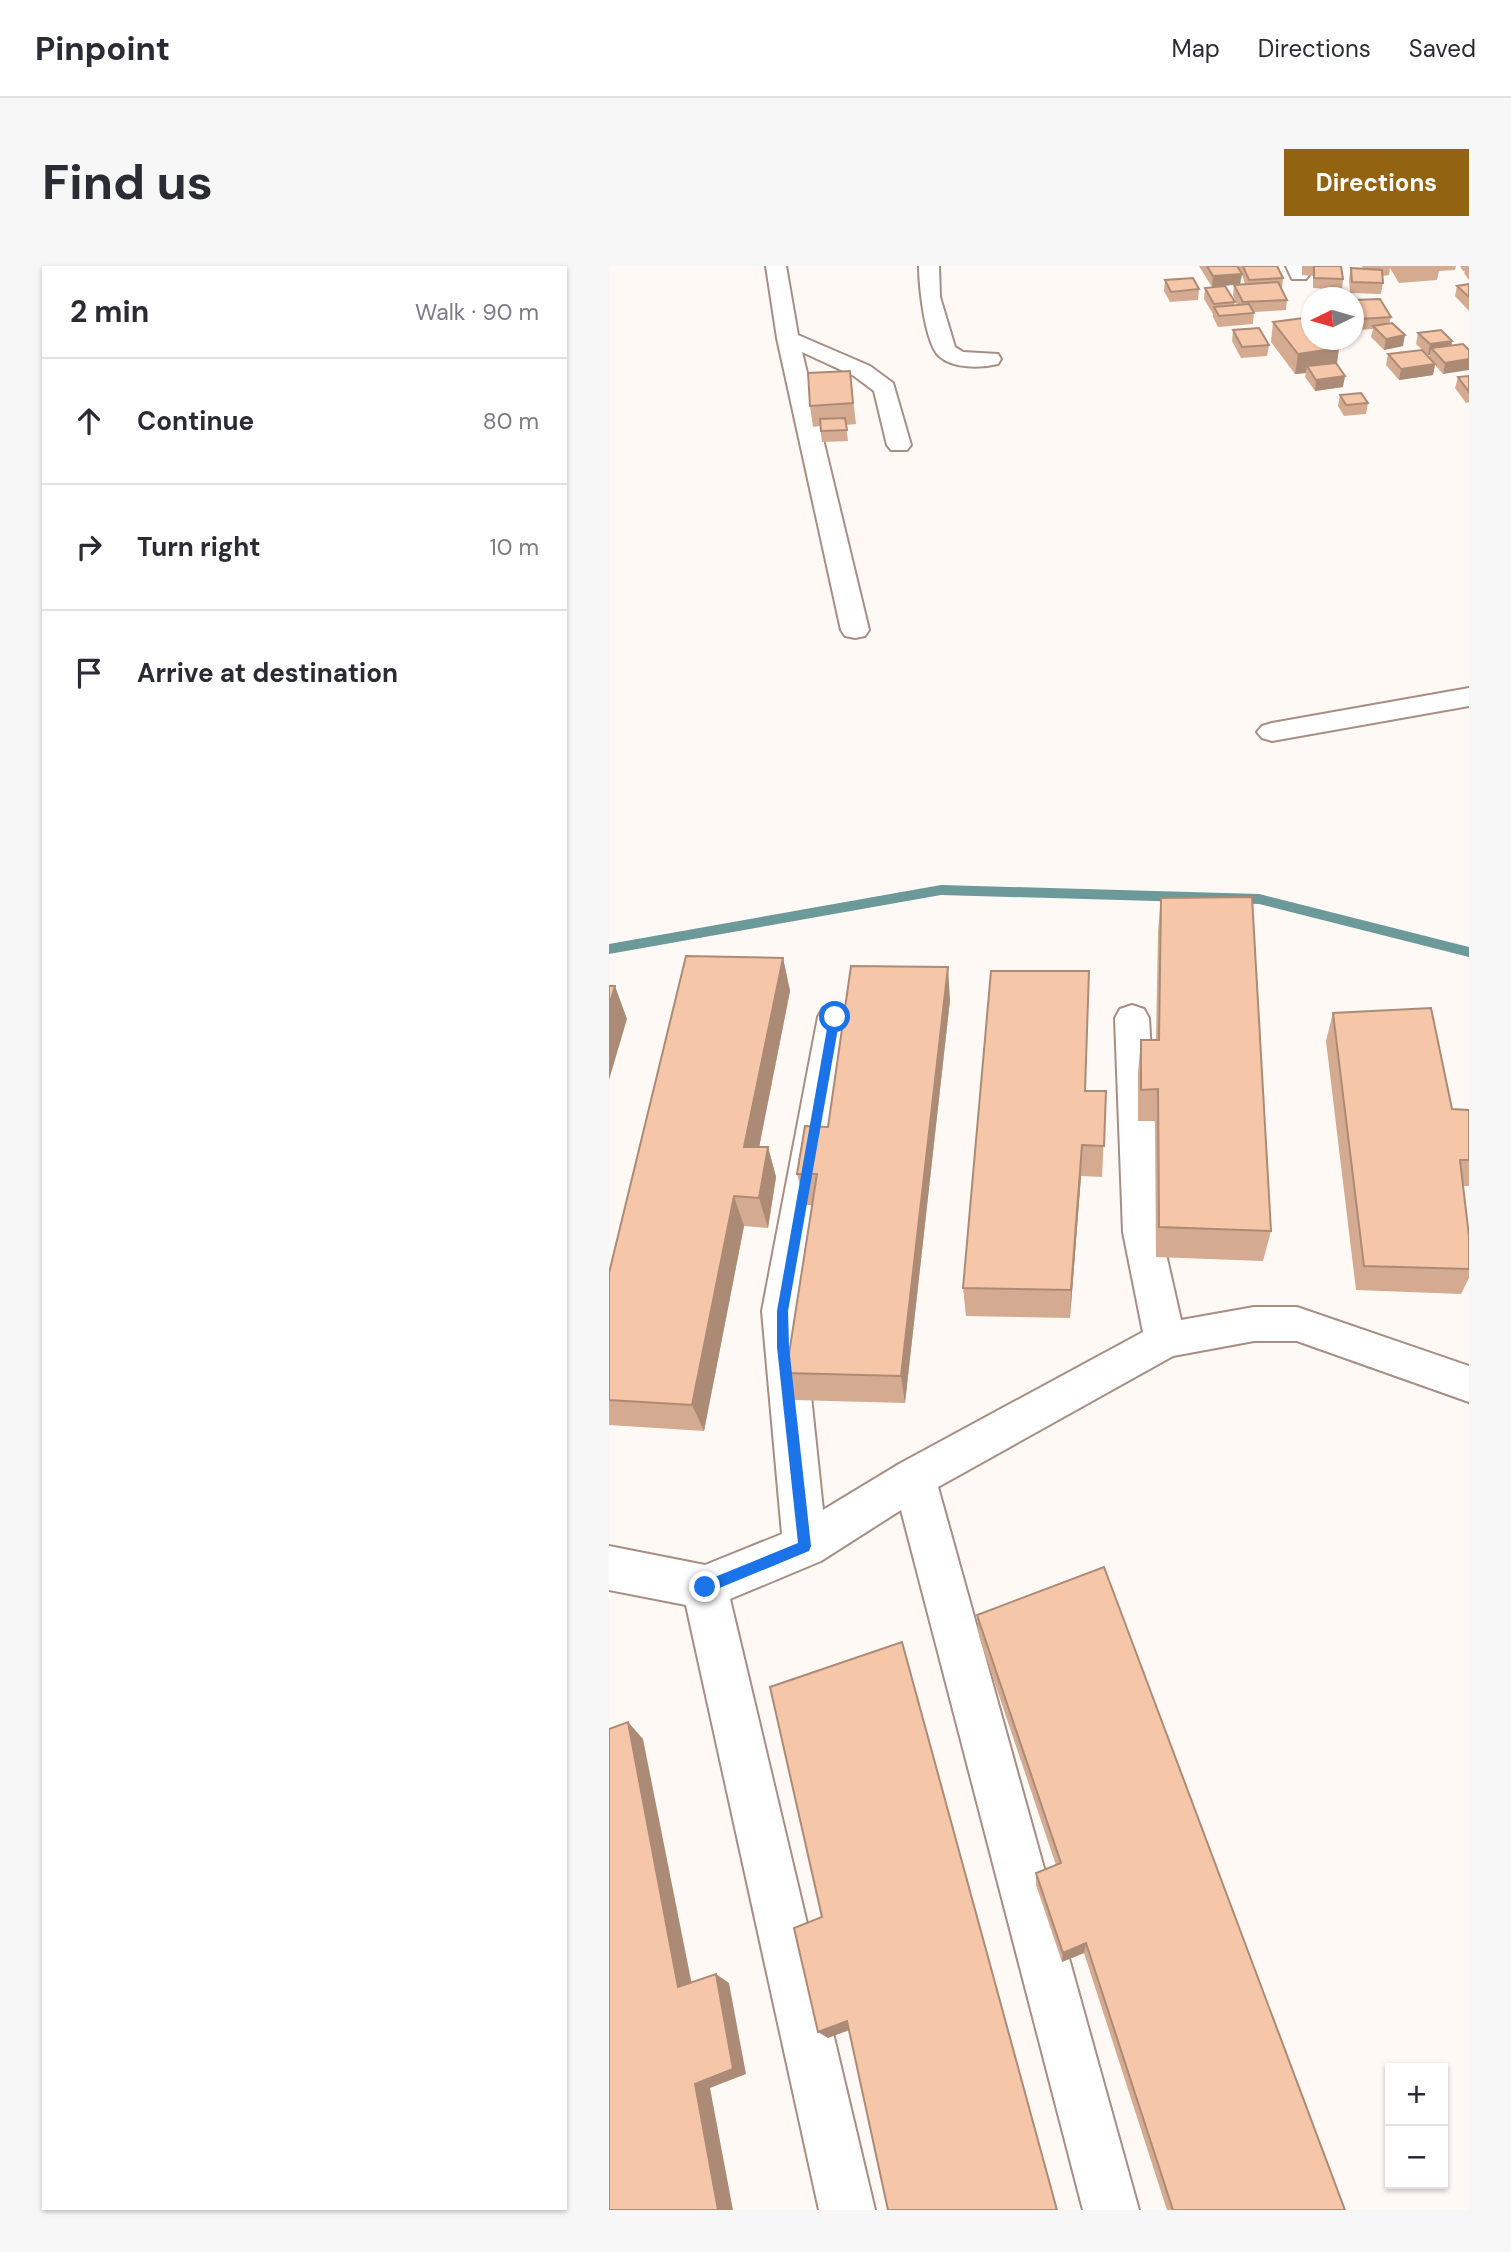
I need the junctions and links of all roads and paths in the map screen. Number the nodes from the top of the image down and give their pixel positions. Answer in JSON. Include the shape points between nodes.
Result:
{"nodes":[{"id":1,"x":776,"y":266,"type":"edge"},
{"id":2,"x":929,"y":266,"type":"edge"},
{"id":3,"x":788,"y":338,"type":"junction"},
{"id":4,"x":990,"y":359,"type":"dead end"},
{"id":5,"x":899,"y":445,"type":"dead end"},
{"id":6,"x":855,"y":630,"type":"dead end"},
{"id":7,"x":1469,"y":697,"type":"edge"},
{"id":8,"x":1272,"y":732,"type":"dead end"},
{"id":9,"x":835,"y":1017,"type":"dead end"},
{"id":10,"x":1132,"y":1018,"type":"dead end"},
{"id":11,"x":1165,"y":1340,"type":"junction"},
{"id":12,"x":1469,"y":1384,"type":"edge"},
{"id":13,"x":914,"y":1478,"type":"junction"},
{"id":14,"x":805,"y":1546,"type":"junction"},
{"id":15,"x":609,"y":1567,"type":"edge"},
{"id":16,"x":705,"y":1587,"type":"junction"},
{"id":17,"x":847,"y":2210,"type":"edge"},
{"id":18,"x":1111,"y":2210,"type":"edge"}],
"edges":[{"from":1,"to":3,"type":"street"},
{"from":2,"to":4,"type":"street","via":[[930,297],[945,350],[962,359]]},
{"from":3,"to":5,"type":"street","via":[[862,371],[885,388]]},
{"from":3,"to":6,"type":"street"},
{"from":7,"to":8,"type":"street"},
{"from":9,"to":14,"type":"street","via":[[782,1311]]},
{"from":10,"to":11,"type":"street","via":[[1142,1232]]},
{"from":11,"to":12,"type":"street","via":[[1254,1324],[1297,1324]]},
{"from":11,"to":13,"type":"street"},
{"from":13,"to":14,"type":"street"},
{"from":13,"to":18,"type":"street"},
{"from":14,"to":16,"type":"street"},
{"from":15,"to":16,"type":"street"},
{"from":16,"to":17,"type":"street"}]}
